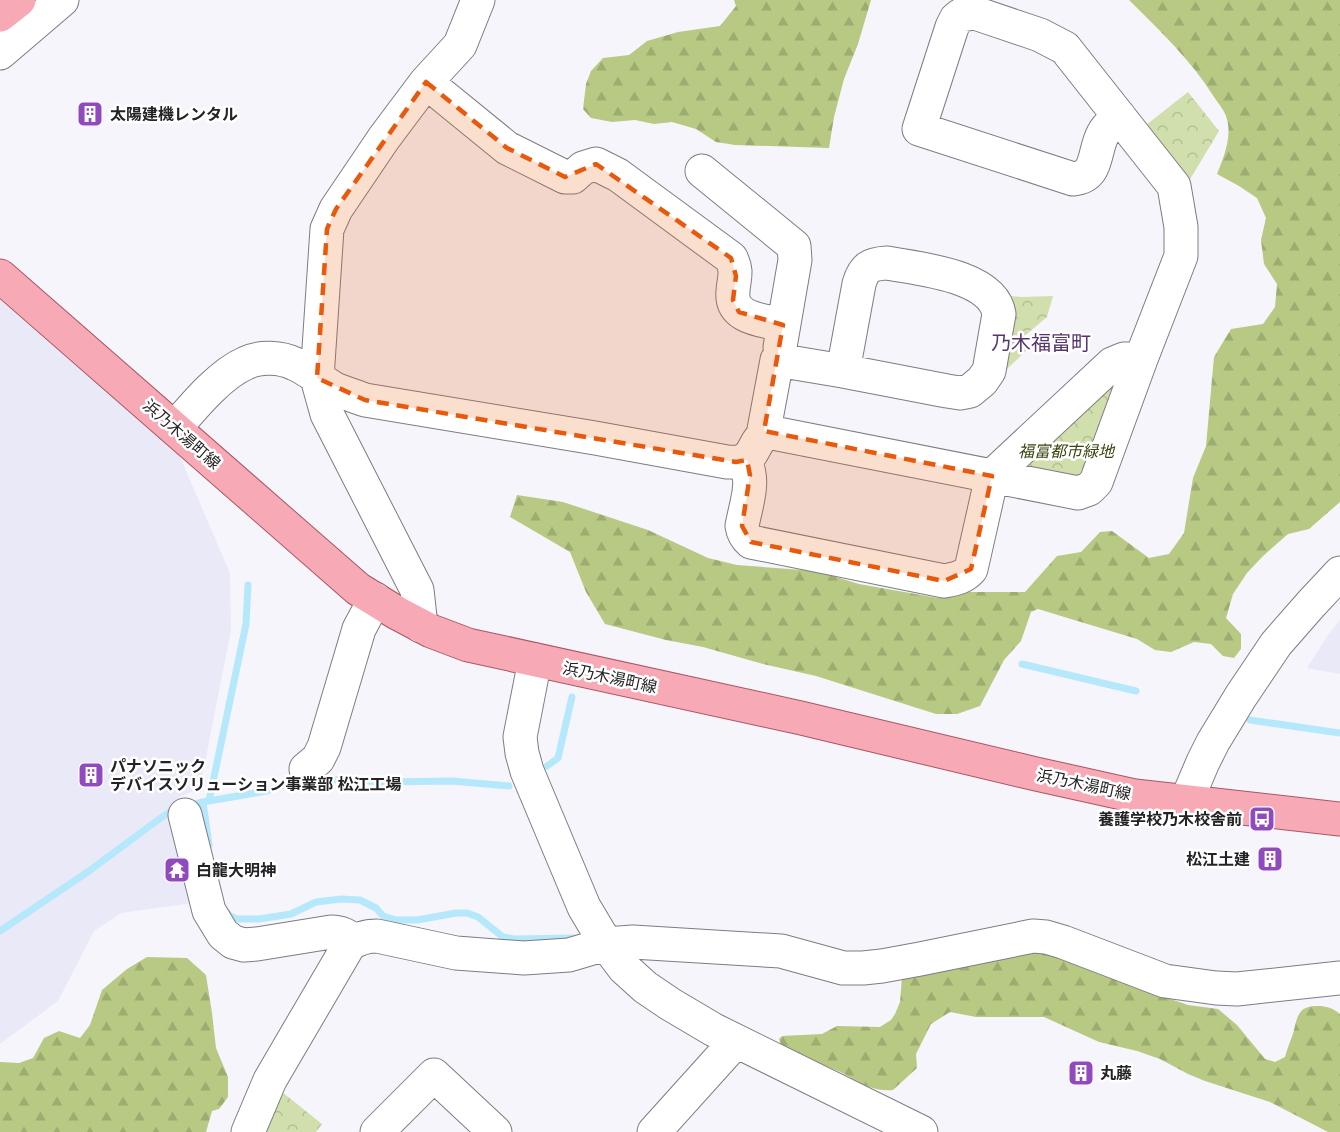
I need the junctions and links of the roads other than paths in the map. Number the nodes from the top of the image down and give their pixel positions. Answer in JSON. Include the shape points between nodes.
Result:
{"nodes":[{"id":1,"x":19,"y":0,"type":"edge"},
{"id":2,"x":62,"y":0,"type":"edge"},
{"id":3,"x":478,"y":0,"type":"edge"},
{"id":4,"x":961,"y":7,"type":"edge"},
{"id":5,"x":0,"y":15,"type":"edge"},
{"id":6,"x":0,"y":52,"type":"edge"},
{"id":7,"x":426,"y":82,"type":"junction"},
{"id":8,"x":1119,"y":116,"type":"junction"},
{"id":9,"x":702,"y":171,"type":"dead end"},
{"id":10,"x":0,"y":276,"type":"edge"},
{"id":11,"x":783,"y":325,"type":"junction"},
{"id":12,"x":1141,"y":358,"type":"junction"},
{"id":13,"x":777,"y":360,"type":"junction"},
{"id":14,"x":843,"y":371,"type":"junction"},
{"id":15,"x":317,"y":378,"type":"junction"},
{"id":16,"x":175,"y":428,"type":"junction"},
{"id":17,"x":754,"y":448,"type":"junction"},
{"id":18,"x":992,"y":476,"type":"junction"},
{"id":19,"x":1340,"y":573,"type":"edge"},
{"id":20,"x":375,"y":599,"type":"junction"},
{"id":21,"x":421,"y":626,"type":"junction"},
{"id":22,"x":535,"y":660,"type":"junction"},
{"id":23,"x":306,"y":770,"type":"dead end"},
{"id":24,"x":1186,"y":802,"type":"junction"},
{"id":25,"x":184,"y":815,"type":"dead end"},
{"id":26,"x":1340,"y":819,"type":"edge"},
{"id":27,"x":354,"y":941,"type":"junction"},
{"id":28,"x":606,"y":945,"type":"junction"},
{"id":29,"x":1340,"y":978,"type":"edge"},
{"id":30,"x":736,"y":1041,"type":"junction"},
{"id":31,"x":248,"y":1132,"type":"edge"},
{"id":32,"x":377,"y":1132,"type":"edge"},
{"id":33,"x":495,"y":1132,"type":"edge"},
{"id":34,"x":654,"y":1132,"type":"edge"},
{"id":35,"x":921,"y":1132,"type":"edge"}],
"edges":[{"from":1,"to":5,"type":"main road"},
{"from":2,"to":6,"type":"street"},
{"from":3,"to":7,"type":"street","via":[[460,45]]},
{"from":4,"to":8,"type":"street","via":[[1040,34],[1065,48]]},
{"from":4,"to":8,"type":"street","via":[[919,129],[1081,179],[1092,167],[1103,133]]},
{"from":7,"to":11,"type":"street","via":[[507,148],[565,177],[573,177],[596,164],[618,175],[731,258],[736,276],[733,300],[739,312]]},
{"from":7,"to":15,"type":"street","via":[[336,209],[327,229]]},
{"from":8,"to":12,"type":"street","via":[[1174,186],[1181,227],[1181,256]]},
{"from":9,"to":11,"type":"street","via":[[794,246]]},
{"from":10,"to":16,"type":"main road","name":"浜乃木湯町線"},
{"from":11,"to":13,"type":"street"},
{"from":12,"to":18,"type":"street","via":[[1112,364]]},
{"from":12,"to":18,"type":"street","via":[[1096,482],[1089,489],[1078,493]]},
{"from":13,"to":14,"type":"street"},
{"from":13,"to":17,"type":"street"},
{"from":14,"to":14,"type":"street","via":[[862,274],[876,263],[960,278],[986,292],[998,307],[989,371],[970,391],[947,392]]},
{"from":15,"to":16,"type":"street","via":[[296,364],[279,359],[246,363],[205,394]]},
{"from":15,"to":17,"type":"street","via":[[365,400],[727,462]]},
{"from":15,"to":21,"type":"street","via":[[327,414],[417,590]]},
{"from":16,"to":20,"type":"main road","name":"浜乃木湯町線"},
{"from":17,"to":18,"type":"street","via":[[773,433]]},
{"from":17,"to":18,"type":"street","via":[[742,526],[751,542],[944,581],[966,575],[971,569]]},
{"from":19,"to":24,"type":"street","via":[[1276,644],[1241,696],[1213,742]]},
{"from":20,"to":21,"type":"main road","name":"浜乃木湯町線"},
{"from":20,"to":23,"type":"street","via":[[358,629],[324,747]]},
{"from":21,"to":22,"type":"main road","name":"浜乃木湯町線","via":[[468,645]]},
{"from":22,"to":24,"type":"main road","name":"浜乃木湯町線","via":[[1135,796]]},
{"from":22,"to":28,"type":"street","via":[[520,737],[526,771],[584,907]]},
{"from":24,"to":26,"type":"main road","name":"浜乃木湯町線"},
{"from":25,"to":27,"type":"street","via":[[209,911],[223,934],[233,942],[257,944],[331,932],[345,934]]},
{"from":27,"to":28,"type":"street","via":[[377,936],[456,953],[524,958],[569,955]]},
{"from":27,"to":31,"type":"street","via":[[270,1080]]},
{"from":28,"to":29,"type":"street","via":[[633,942],[781,951],[843,968],[863,968],[1033,936],[1063,942],[1165,981],[1216,988]]},
{"from":28,"to":30,"type":"street","via":[[645,987]]},
{"from":30,"to":34,"type":"street"},
{"from":30,"to":35,"type":"street"},
{"from":32,"to":33,"type":"street","via":[[435,1075]]}]}
